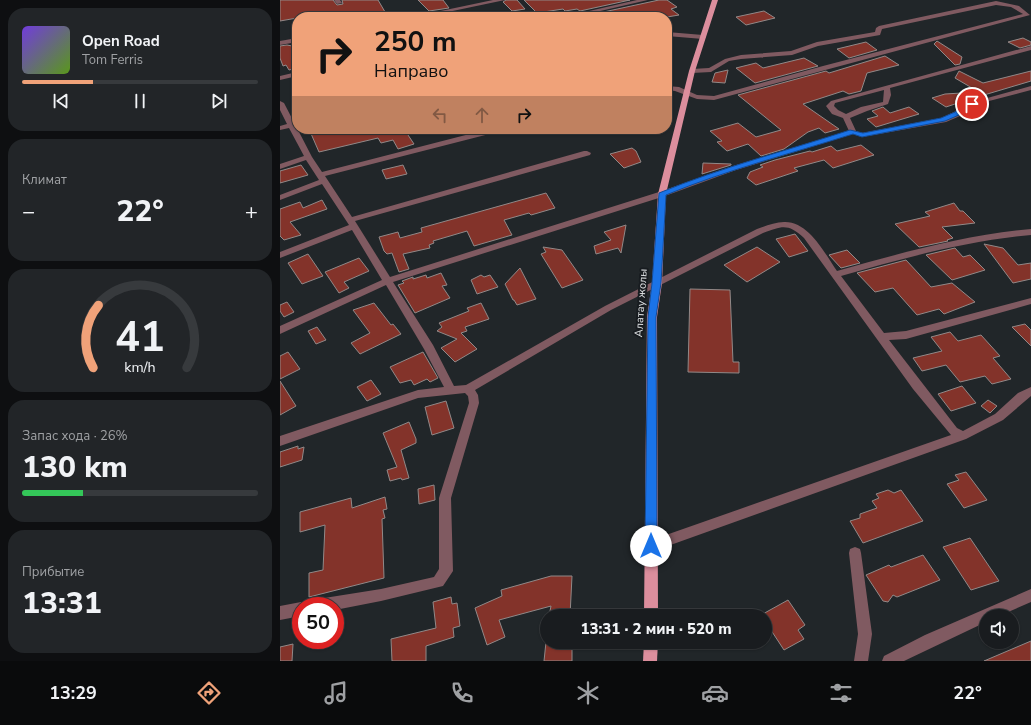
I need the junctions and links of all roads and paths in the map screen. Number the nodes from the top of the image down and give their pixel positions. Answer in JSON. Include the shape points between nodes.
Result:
{"nodes":[{"id":1,"x":502,"y":0,"type":"edge"},
{"id":2,"x":645,"y":0,"type":"edge"},
{"id":3,"x":715,"y":0,"type":"edge"},
{"id":4,"x":485,"y":2,"type":"edge"},
{"id":5,"x":439,"y":12,"type":"edge"},
{"id":6,"x":589,"y":12,"type":"edge"},
{"id":7,"x":672,"y":34,"type":"edge"},
{"id":8,"x":703,"y":37,"type":"junction"},
{"id":9,"x":292,"y":41,"type":"edge"},
{"id":10,"x":280,"y":43,"type":"edge"},
{"id":11,"x":1031,"y":48,"type":"edge"},
{"id":12,"x":692,"y":71,"type":"junction"},
{"id":13,"x":292,"y":75,"type":"edge"},
{"id":14,"x":280,"y":78,"type":"edge"},
{"id":15,"x":672,"y":88,"type":"edge"},
{"id":16,"x":887,"y":88,"type":"junction"},
{"id":17,"x":1031,"y":88,"type":"edge"},
{"id":18,"x":687,"y":94,"type":"junction"},
{"id":19,"x":280,"y":103,"type":"edge"},
{"id":20,"x":846,"y":117,"type":"junction"},
{"id":21,"x":292,"y":125,"type":"joint"},
{"id":22,"x":280,"y":128,"type":"edge"},
{"id":23,"x":853,"y":132,"type":"junction"},
{"id":24,"x":296,"y":134,"type":"edge"},
{"id":25,"x":480,"y":134,"type":"edge"},
{"id":26,"x":587,"y":153,"type":"dead end"},
{"id":27,"x":308,"y":157,"type":"junction"},
{"id":28,"x":280,"y":167,"type":"edge"},
{"id":29,"x":322,"y":178,"type":"junction"},
{"id":30,"x":662,"y":194,"type":"junction"},
{"id":31,"x":280,"y":198,"type":"edge"},
{"id":32,"x":352,"y":223,"type":"junction"},
{"id":33,"x":1031,"y":232,"type":"edge"},
{"id":34,"x":280,"y":255,"type":"edge"},
{"id":35,"x":836,"y":274,"type":"junction"},
{"id":36,"x":387,"y":281,"type":"junction"},
{"id":37,"x":656,"y":283,"type":"junction"},
{"id":38,"x":1031,"y":301,"type":"edge"},
{"id":39,"x":280,"y":330,"type":"edge"},
{"id":40,"x":882,"y":336,"type":"junction"},
{"id":41,"x":468,"y":389,"type":"junction"},
{"id":42,"x":451,"y":390,"type":"junction"},
{"id":43,"x":1031,"y":391,"type":"edge"},
{"id":44,"x":962,"y":436,"type":"junction"},
{"id":45,"x":280,"y":441,"type":"edge"},
{"id":46,"x":651,"y":546,"type":"junction"},
{"id":47,"x":855,"y":553,"type":"dead end"},
{"id":48,"x":1031,"y":594,"type":"edge"},
{"id":49,"x":344,"y":601,"type":"edge"},
{"id":50,"x":651,"y":609,"type":"edge"},
{"id":51,"x":292,"y":611,"type":"edge"},
{"id":52,"x":280,"y":613,"type":"edge"},
{"id":53,"x":650,"y":649,"type":"edge"},
{"id":54,"x":650,"y":661,"type":"edge"},
{"id":55,"x":861,"y":661,"type":"edge"},
{"id":56,"x":889,"y":661,"type":"edge"}],
"edges":[{"from":1,"to":4,"type":"street"},
{"from":2,"to":6,"type":"street"},
{"from":3,"to":8,"type":"main road","name":"Алатау жолы"},
{"from":4,"to":5,"type":"street"},
{"from":7,"to":8,"type":"street"},
{"from":8,"to":12,"type":"main road","name":"Алатау жолы"},
{"from":9,"to":10,"type":"street"},
{"from":11,"to":16,"type":"street"},
{"from":12,"to":18,"type":"main road","name":"Алатау жолы"},
{"from":12,"to":18,"type":"street","via":[[710,70],[727,60],[741,57],[792,53],[817,44],[878,34],[879,28],[996,3],[1022,9],[1027,15],[714,98]]},
{"from":13,"to":14,"type":"street"},
{"from":15,"to":18,"type":"street","via":[[678,88]]},
{"from":16,"to":20,"type":"street","via":[[886,103]]},
{"from":16,"to":20,"type":"street","via":[[833,102],[830,106],[835,112]]},
{"from":17,"to":23,"type":"street","via":[[964,106],[957,114],[943,120],[862,135]]},
{"from":18,"to":30,"type":"main road","name":"Алатау жолы"},
{"from":19,"to":21,"type":"street"},
{"from":20,"to":23,"type":"street"},
{"from":21,"to":22,"type":"street"},
{"from":23,"to":30,"type":"street","via":[[738,166]]},
{"from":24,"to":27,"type":"street"},
{"from":25,"to":29,"type":"street"},
{"from":26,"to":32,"type":"street"},
{"from":27,"to":28,"type":"street"},
{"from":27,"to":29,"type":"street"},
{"from":29,"to":31,"type":"street"},
{"from":29,"to":32,"type":"street"},
{"from":30,"to":36,"type":"street"},
{"from":30,"to":37,"type":"main road","name":"Алатау жолы"},
{"from":32,"to":34,"type":"street"},
{"from":32,"to":36,"type":"street"},
{"from":33,"to":35,"type":"street","via":[[956,242]]},
{"from":35,"to":37,"type":"street","via":[[807,236],[791,223],[760,231]]},
{"from":35,"to":40,"type":"street"},
{"from":36,"to":39,"type":"street"},
{"from":36,"to":42,"type":"street","via":[[429,348]]},
{"from":37,"to":41,"type":"street"},
{"from":37,"to":46,"type":"main road","name":"Алатау жолы","via":[[652,317]]},
{"from":38,"to":40,"type":"street","via":[[906,335]]},
{"from":40,"to":44,"type":"street","via":[[953,431]]},
{"from":41,"to":42,"type":"street"},
{"from":41,"to":49,"type":"street","via":[[474,403],[445,498],[446,570],[438,582]]},
{"from":42,"to":45,"type":"street","via":[[418,394]]},
{"from":43,"to":44,"type":"street","via":[[1022,395],[999,416]]},
{"from":44,"to":46,"type":"street"},
{"from":46,"to":50,"type":"main road","name":"Алатау жолы"},
{"from":47,"to":55,"type":"street","via":[[864,634]]},
{"from":48,"to":56,"type":"street"},
{"from":51,"to":52,"type":"street"},
{"from":53,"to":54,"type":"main road"}]}
